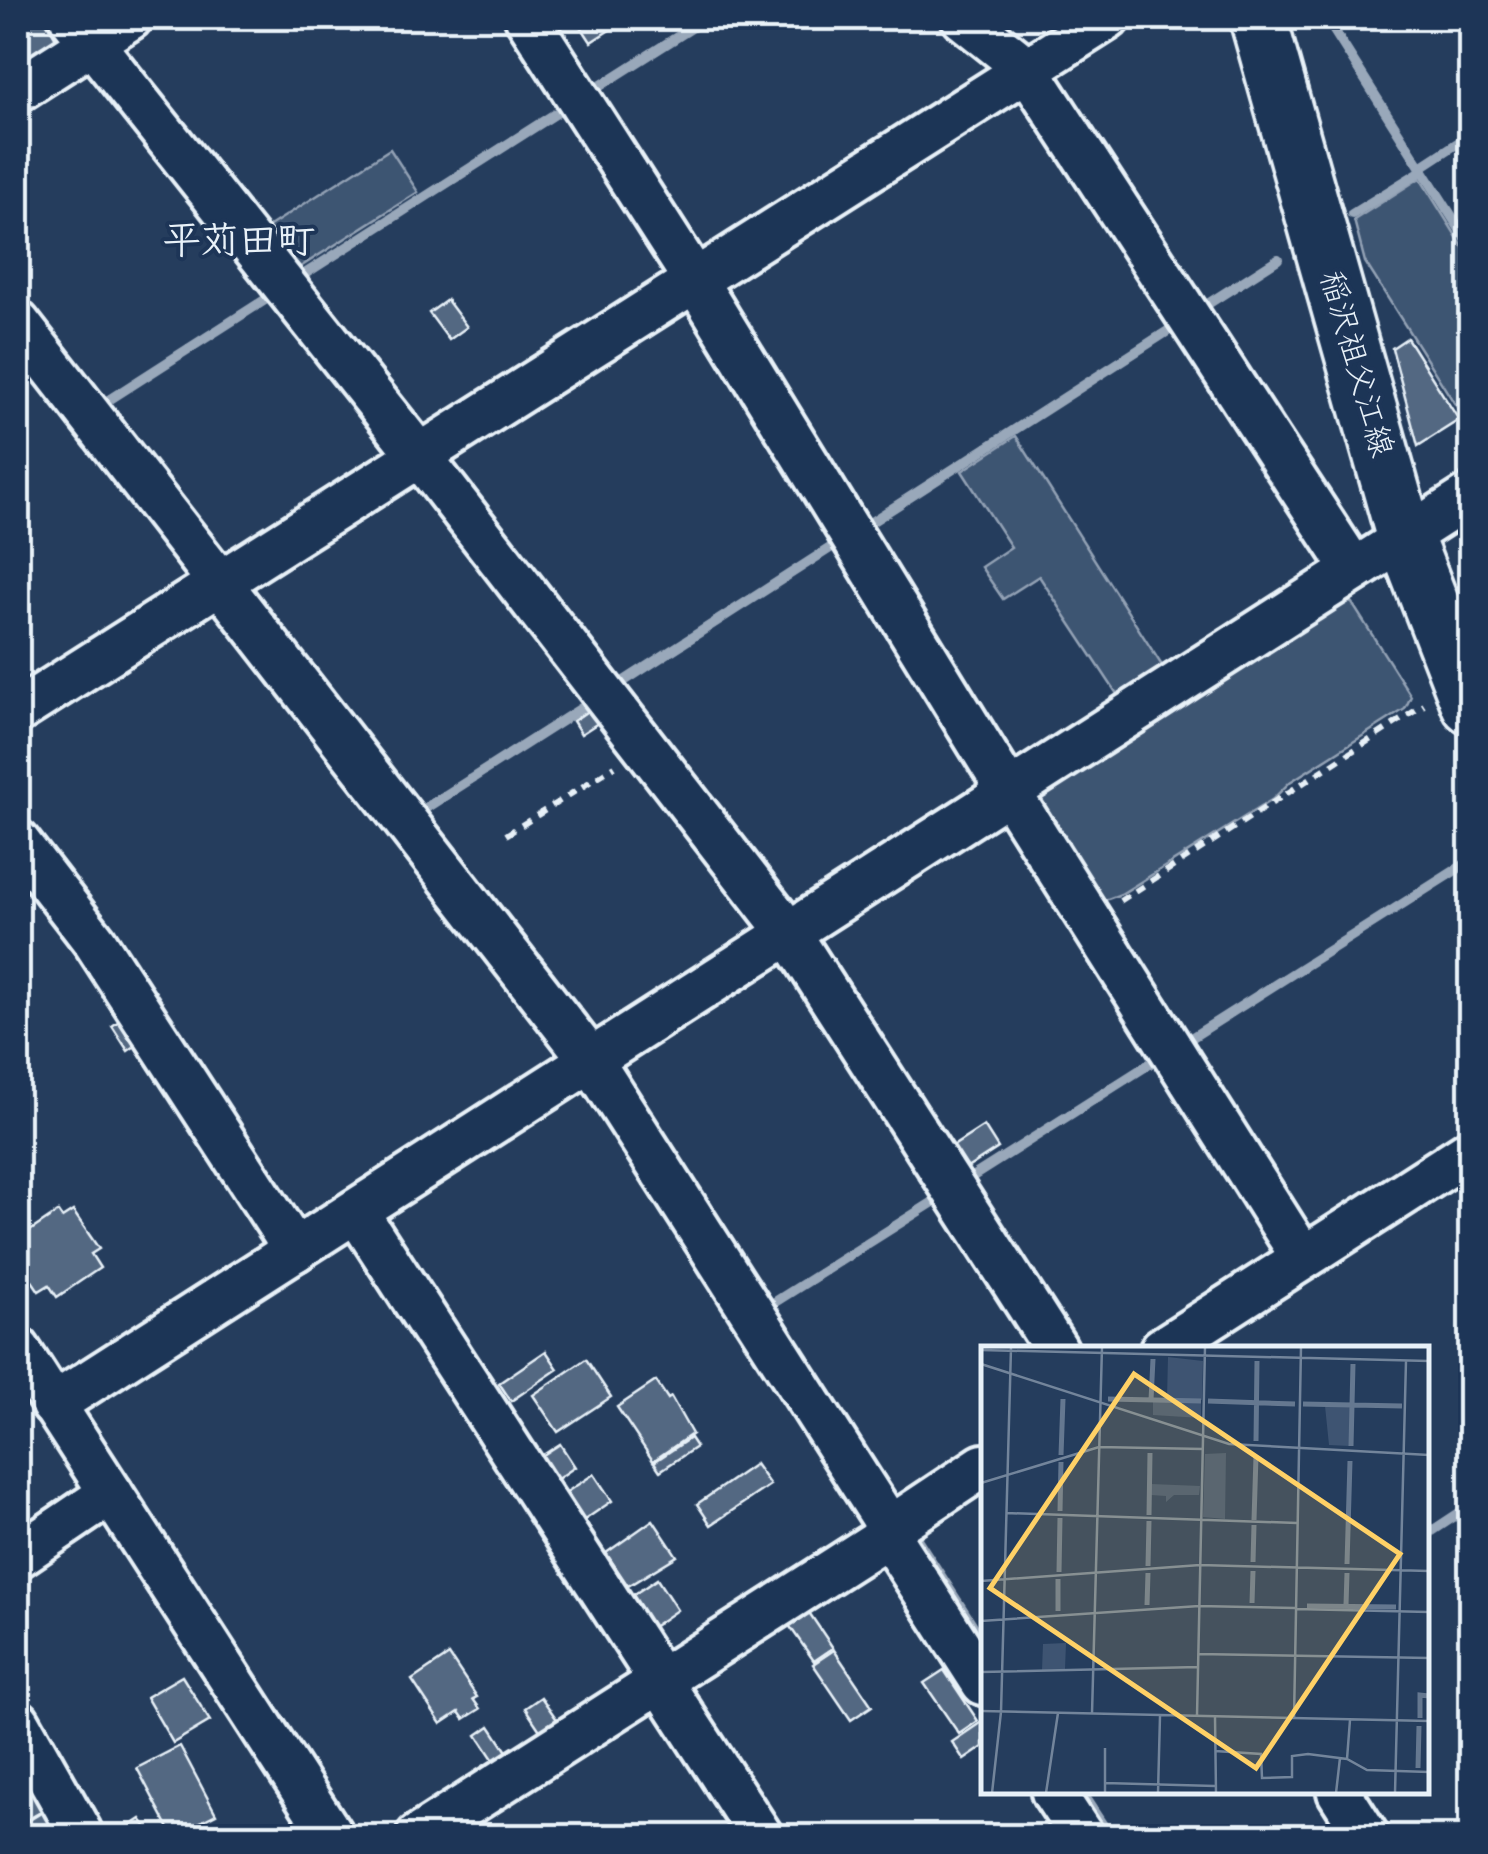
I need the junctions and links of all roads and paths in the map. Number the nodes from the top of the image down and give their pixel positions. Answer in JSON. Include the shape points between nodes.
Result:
{"nodes":[{"id":1,"x":130,"y":18,"type":"edge"},
{"id":2,"x":527,"y":18,"type":"edge"},
{"id":3,"x":963,"y":18,"type":"edge"},
{"id":4,"x":1108,"y":18,"type":"edge"},
{"id":5,"x":1258,"y":18,"type":"edge"},
{"id":6,"x":82,"y":30,"type":"edge"},
{"id":7,"x":1026,"y":69,"type":"junction"},
{"id":8,"x":18,"y":90,"type":"edge"},
{"id":9,"x":695,"y":280,"type":"junction"},
{"id":10,"x":18,"y":323,"type":"edge"},
{"id":11,"x":419,"y":455,"type":"junction"},
{"id":12,"x":1470,"y":496,"type":"edge"},
{"id":13,"x":1405,"y":538,"type":"junction"},
{"id":14,"x":1354,"y":570,"type":"junction"},
{"id":15,"x":220,"y":582,"type":"junction"},
{"id":16,"x":1465,"y":694,"type":"edge"},
{"id":17,"x":18,"y":711,"type":"edge"},
{"id":18,"x":644,"y":746,"type":"junction"},
{"id":19,"x":1009,"y":792,"type":"junction"},
{"id":20,"x":506,"y":835,"type":"dead end"},
{"id":21,"x":18,"y":842,"type":"edge"},
{"id":22,"x":1087,"y":916,"type":"junction"},
{"id":23,"x":789,"y":933,"type":"junction"},
{"id":24,"x":592,"y":1060,"type":"junction"},
{"id":25,"x":1470,"y":1151,"type":"edge"},
{"id":26,"x":356,"y":1211,"type":"junction"},
{"id":27,"x":295,"y":1250,"type":"junction"},
{"id":28,"x":1304,"y":1258,"type":"junction"},
{"id":29,"x":1054,"y":1346,"type":"edge"},
{"id":30,"x":1167,"y":1346,"type":"edge"},
{"id":31,"x":18,"y":1349,"type":"edge"},
{"id":32,"x":53,"y":1405,"type":"junction"},
{"id":33,"x":981,"y":1467,"type":"edge"},
{"id":34,"x":110,"y":1493,"type":"junction"},
{"id":35,"x":889,"y":1532,"type":"junction"},
{"id":36,"x":18,"y":1556,"type":"edge"},
{"id":37,"x":981,"y":1680,"type":"edge"},
{"id":38,"x":660,"y":1682,"type":"junction"},
{"id":39,"x":18,"y":1722,"type":"edge"},
{"id":40,"x":1054,"y":1794,"type":"edge"},
{"id":41,"x":1340,"y":1794,"type":"edge"},
{"id":42,"x":75,"y":1836,"type":"edge"},
{"id":43,"x":332,"y":1836,"type":"edge"},
{"id":44,"x":418,"y":1836,"type":"edge"},
{"id":45,"x":761,"y":1836,"type":"edge"},
{"id":46,"x":1082,"y":1836,"type":"edge"},
{"id":47,"x":1368,"y":1836,"type":"edge"}],
"edges":[{"from":1,"to":6,"type":"street"},
{"from":2,"to":9,"type":"street"},
{"from":3,"to":7,"type":"street"},
{"from":4,"to":7,"type":"street"},
{"from":5,"to":13,"type":"main road","name":"稲沢祖父江線"},
{"from":6,"to":8,"type":"street"},
{"from":6,"to":11,"type":"street"},
{"from":7,"to":9,"type":"street"},
{"from":7,"to":14,"type":"street"},
{"from":9,"to":11,"type":"street"},
{"from":9,"to":19,"type":"street"},
{"from":10,"to":15,"type":"street"},
{"from":11,"to":15,"type":"street"},
{"from":11,"to":18,"type":"street"},
{"from":12,"to":13,"type":"street"},
{"from":13,"to":14,"type":"street"},
{"from":13,"to":16,"type":"main road","name":"稲沢祖父江線"},
{"from":14,"to":19,"type":"street"},
{"from":15,"to":17,"type":"street"},
{"from":15,"to":24,"type":"street"},
{"from":16,"to":22,"type":"path","via":[[1301,782],[1127,898]]},
{"from":18,"to":20,"type":"path"},
{"from":18,"to":23,"type":"street"},
{"from":19,"to":22,"type":"street"},
{"from":19,"to":23,"type":"street"},
{"from":21,"to":27,"type":"street","via":[[94,942]]},
{"from":22,"to":28,"type":"street"},
{"from":23,"to":24,"type":"street"},
{"from":23,"to":29,"type":"street"},
{"from":24,"to":26,"type":"street"},
{"from":24,"to":35,"type":"street"},
{"from":25,"to":28,"type":"street"},
{"from":26,"to":27,"type":"street"},
{"from":26,"to":38,"type":"street"},
{"from":27,"to":32,"type":"street"},
{"from":28,"to":30,"type":"street"},
{"from":31,"to":32,"type":"street"},
{"from":32,"to":34,"type":"street"},
{"from":33,"to":35,"type":"street"},
{"from":34,"to":36,"type":"street"},
{"from":34,"to":43,"type":"street"},
{"from":35,"to":37,"type":"street"},
{"from":35,"to":38,"type":"street"},
{"from":38,"to":44,"type":"street"},
{"from":38,"to":45,"type":"street"},
{"from":39,"to":42,"type":"street","via":[[80,1832]]},
{"from":40,"to":46,"type":"street"},
{"from":41,"to":47,"type":"street"}]}
